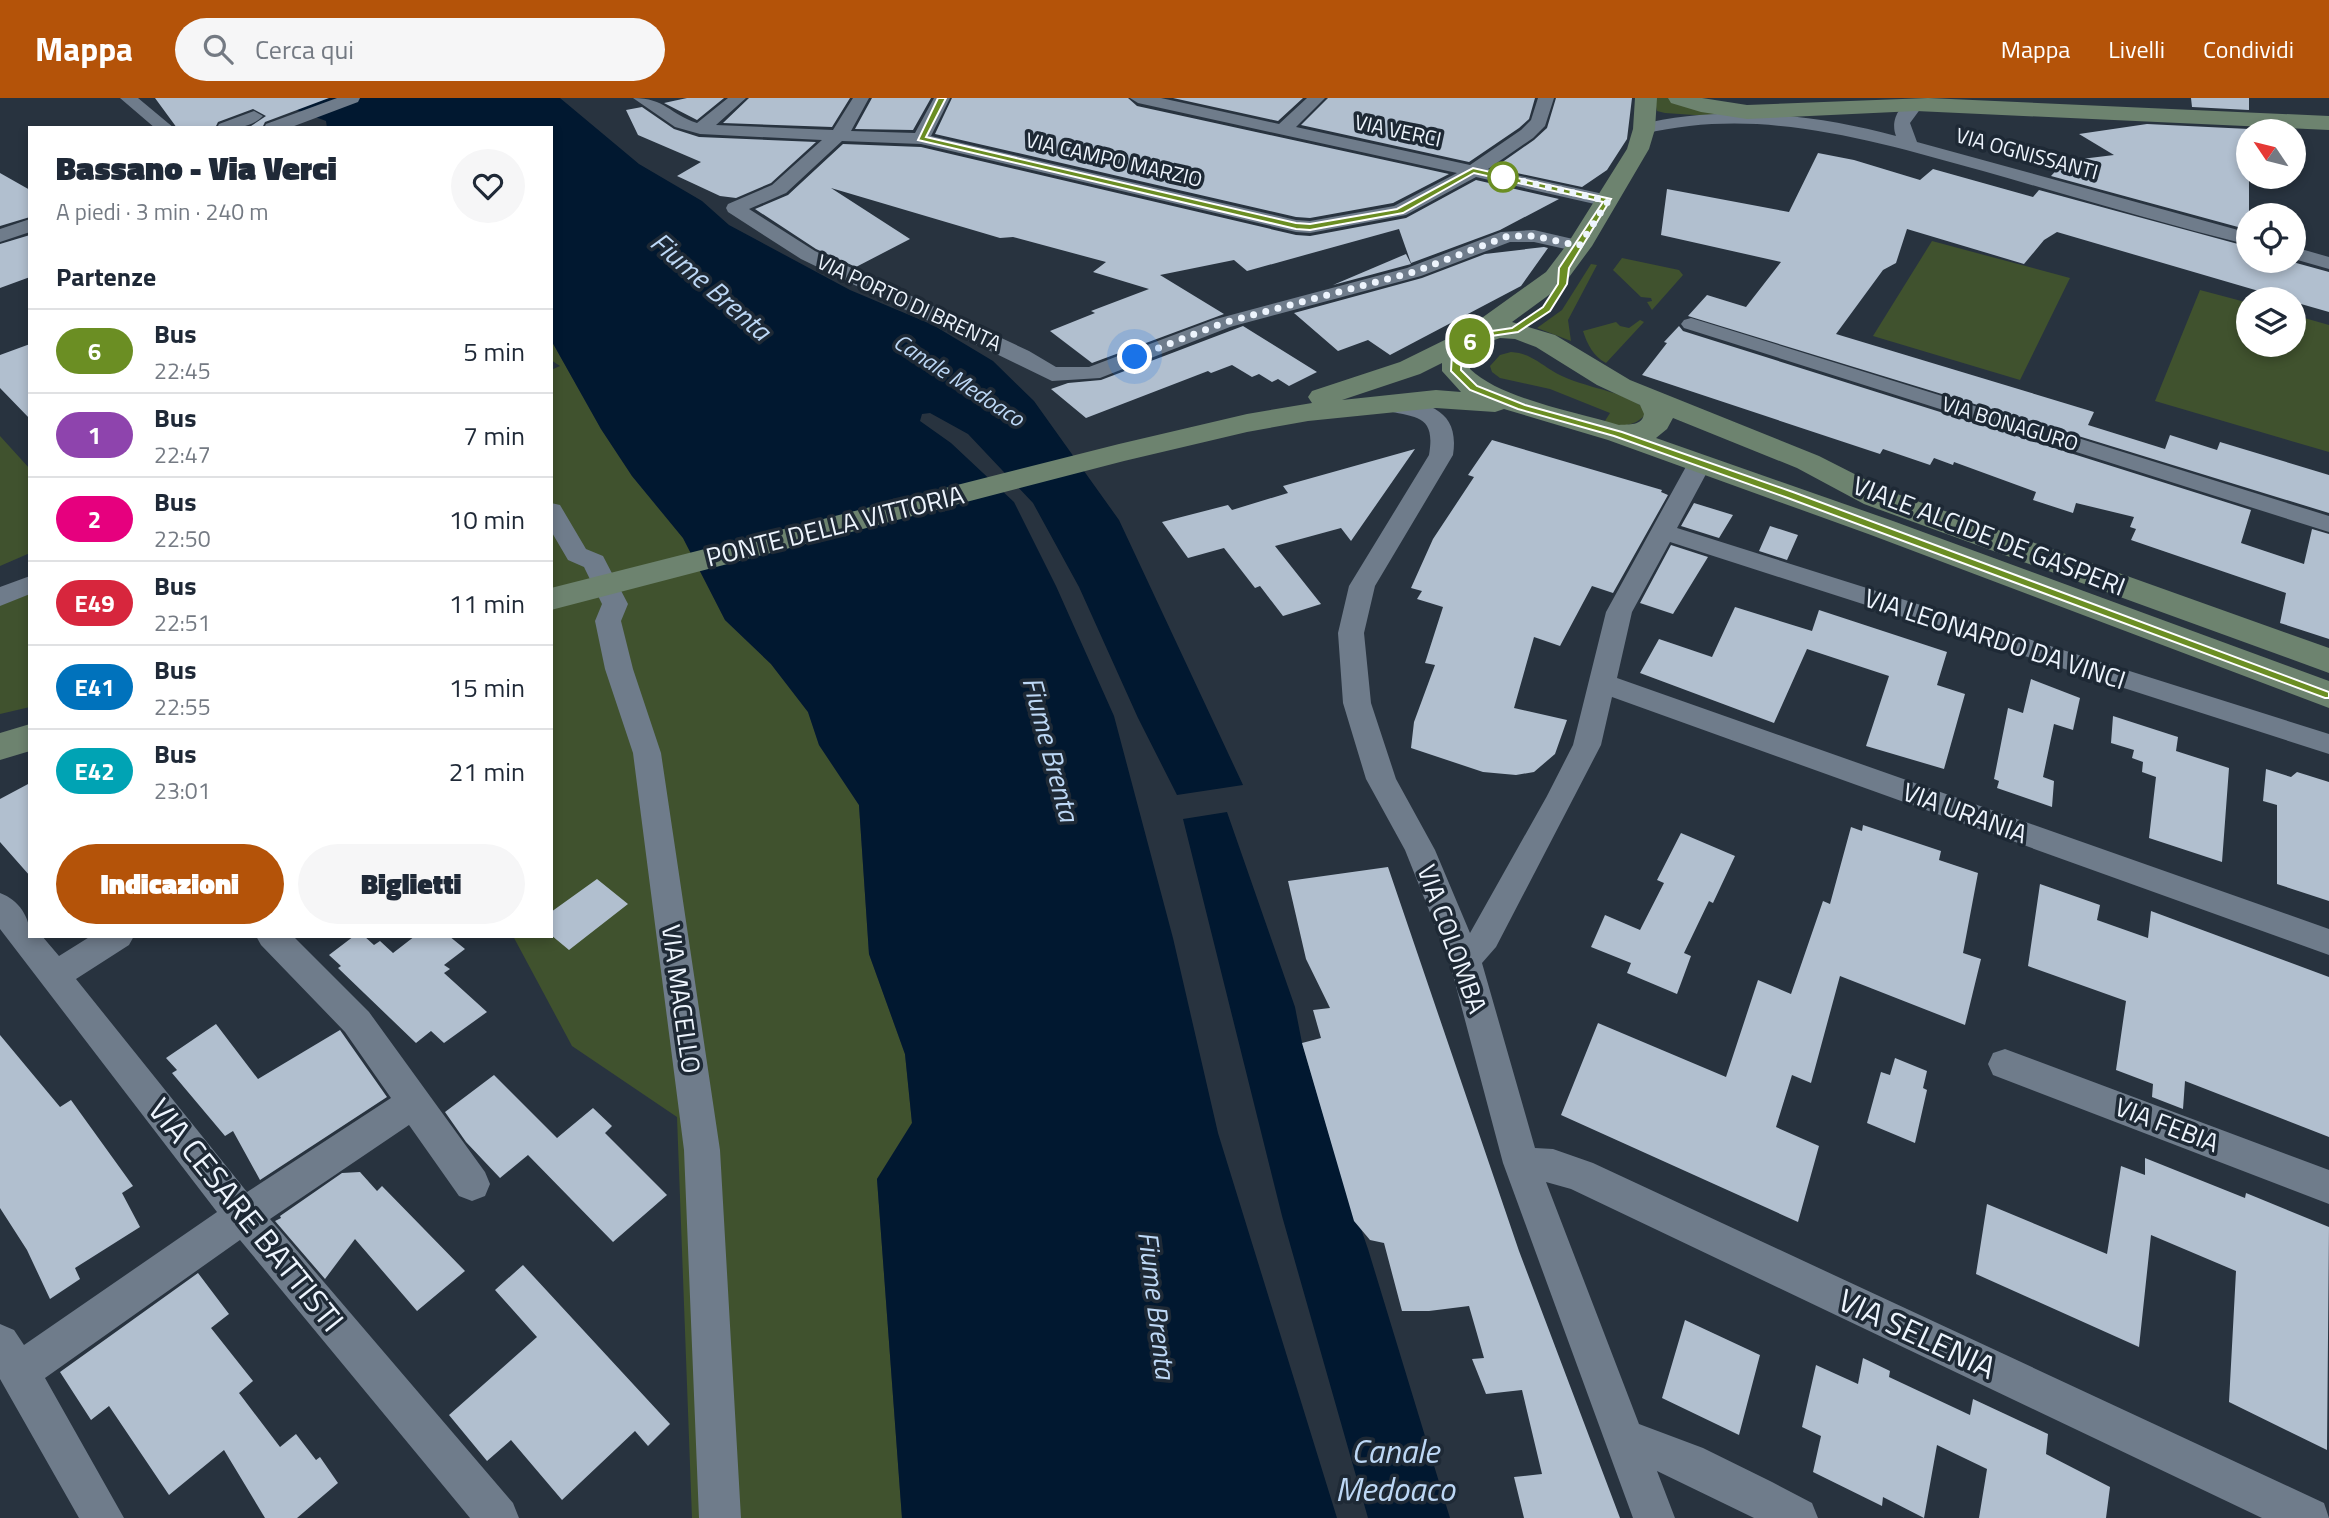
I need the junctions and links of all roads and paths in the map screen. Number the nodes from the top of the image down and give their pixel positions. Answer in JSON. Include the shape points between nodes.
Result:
{"nodes":[{"id":1,"x":128,"y":98,"type":"edge"},
{"id":2,"x":352,"y":98,"type":"edge"},
{"id":3,"x":641,"y":98,"type":"edge"},
{"id":4,"x":738,"y":98,"type":"edge"},
{"id":5,"x":861,"y":98,"type":"edge"},
{"id":6,"x":942,"y":98,"type":"edge"},
{"id":7,"x":1138,"y":98,"type":"edge"},
{"id":8,"x":1317,"y":98,"type":"edge"},
{"id":9,"x":1546,"y":98,"type":"edge"},
{"id":10,"x":1646,"y":98,"type":"edge"},
{"id":11,"x":1679,"y":98,"type":"edge"},
{"id":12,"x":1916,"y":104,"type":"junction"},
{"id":13,"x":1764,"y":105,"type":"edge"},
{"id":14,"x":1859,"y":107,"type":"junction"},
{"id":15,"x":254,"y":116,"type":"dead end"},
{"id":16,"x":2329,"y":123,"type":"edge"},
{"id":17,"x":163,"y":126,"type":"edge"},
{"id":18,"x":230,"y":126,"type":"edge"},
{"id":19,"x":278,"y":126,"type":"edge"},
{"id":20,"x":700,"y":129,"type":"junction"},
{"id":21,"x":1284,"y":129,"type":"junction"},
{"id":22,"x":1644,"y":130,"type":"junction"},
{"id":23,"x":1861,"y":132,"type":"junction"},
{"id":24,"x":921,"y":139,"type":"junction"},
{"id":25,"x":1910,"y":145,"type":"junction"},
{"id":26,"x":1473,"y":170,"type":"junction"},
{"id":27,"x":1608,"y":201,"type":"junction"},
{"id":28,"x":28,"y":226,"type":"edge"},
{"id":29,"x":2236,"y":231,"type":"edge"},
{"id":30,"x":2228,"y":233,"type":"junction"},
{"id":31,"x":2236,"y":235,"type":"edge"},
{"id":32,"x":0,"y":236,"type":"edge"},
{"id":33,"x":2306,"y":239,"type":"edge"},
{"id":34,"x":2329,"y":245,"type":"edge"},
{"id":35,"x":2306,"y":256,"type":"edge"},
{"id":36,"x":1571,"y":257,"type":"junction"},
{"id":37,"x":2329,"y":263,"type":"edge"},
{"id":38,"x":1691,"y":324,"type":"dead end"},
{"id":39,"x":1515,"y":330,"type":"junction"},
{"id":40,"x":1475,"y":336,"type":"junction"},
{"id":41,"x":1473,"y":388,"type":"junction"},
{"id":42,"x":1653,"y":401,"type":"junction"},
{"id":43,"x":1392,"y":405,"type":"junction"},
{"id":44,"x":1521,"y":407,"type":"junction"},
{"id":45,"x":1308,"y":412,"type":"junction"},
{"id":46,"x":1247,"y":423,"type":"junction"},
{"id":47,"x":1618,"y":434,"type":"junction"},
{"id":48,"x":1700,"y":463,"type":"junction"},
{"id":49,"x":553,"y":513,"type":"edge"},
{"id":50,"x":2329,"y":524,"type":"edge"},
{"id":51,"x":1662,"y":531,"type":"junction"},
{"id":52,"x":28,"y":585,"type":"edge"},
{"id":53,"x":0,"y":597,"type":"edge"},
{"id":54,"x":553,"y":599,"type":"edge"},
{"id":55,"x":2329,"y":661,"type":"edge"},
{"id":56,"x":1601,"y":683,"type":"junction"},
{"id":57,"x":2329,"y":695,"type":"edge"},
{"id":58,"x":28,"y":738,"type":"edge"},
{"id":59,"x":2329,"y":744,"type":"edge"},
{"id":60,"x":0,"y":747,"type":"edge"},
{"id":61,"x":0,"y":906,"type":"edge"},
{"id":62,"x":115,"y":938,"type":"edge"},
{"id":63,"x":274,"y":938,"type":"edge"},
{"id":64,"x":2329,"y":942,"type":"edge"},
{"id":65,"x":1465,"y":960,"type":"junction"},
{"id":66,"x":54,"y":976,"type":"junction"},
{"id":67,"x":2005,"y":1063,"type":"dead end"},
{"id":68,"x":414,"y":1102,"type":"junction"},
{"id":69,"x":1521,"y":1163,"type":"junction"},
{"id":70,"x":472,"y":1184,"type":"dead end"},
{"id":71,"x":2329,"y":1187,"type":"edge"},
{"id":72,"x":243,"y":1216,"type":"junction"},
{"id":73,"x":9,"y":1358,"type":"edge"},
{"id":74,"x":1624,"y":1442,"type":"junction"},
{"id":75,"x":103,"y":1518,"type":"edge"},
{"id":76,"x":498,"y":1518,"type":"edge"},
{"id":77,"x":720,"y":1518,"type":"edge"},
{"id":78,"x":1654,"y":1518,"type":"edge"},
{"id":79,"x":1797,"y":1518,"type":"edge"},
{"id":80,"x":2309,"y":1518,"type":"edge"}],
"edges":[{"from":1,"to":17,"type":"street"},
{"from":2,"to":19,"type":"street"},
{"from":3,"to":20,"type":"street","via":[[681,123]]},
{"from":4,"to":20,"type":"street"},
{"from":5,"to":36,"type":"street","name":"VIA PORTO DI BRENTA","via":[[843,130],[789,181],[736,208],[808,255],[1052,374],[1092,373],[1223,323],[1414,272],[1508,236],[1535,236]]},
{"from":6,"to":24,"type":"street"},
{"from":7,"to":21,"type":"street","name":"VIA VERCI"},
{"from":8,"to":21,"type":"street"},
{"from":9,"to":26,"type":"street","name":"VIA CAMPO MARZIO","via":[[1539,122],[1527,134]]},
{"from":10,"to":22,"type":"main road"},
{"from":11,"to":13,"type":"main road","via":[[1727,110]]},
{"from":12,"to":14,"type":"main road"},
{"from":12,"to":16,"type":"main road"},
{"from":12,"to":25,"type":"street","via":[[1900,124]]},
{"from":13,"to":14,"type":"main road"},
{"from":14,"to":23,"type":"street","via":[[1882,122]]},
{"from":15,"to":18,"type":"street"},
{"from":20,"to":24,"type":"street","name":"VIA CAMPO MARZIO"},
{"from":21,"to":26,"type":"street","name":"VIA VERCI"},
{"from":22,"to":23,"type":"street","name":"VIA OGNISSANTI","via":[[1684,121],[1792,122]]},
{"from":22,"to":27,"type":"main road"},
{"from":23,"to":25,"type":"street","name":"VIA OGNISSANTI"},
{"from":24,"to":26,"type":"street","name":"VIA CAMPO MARZIO","via":[[1310,227],[1399,211]]},
{"from":25,"to":30,"type":"street","name":"VIA OGNISSANTI"},
{"from":26,"to":27,"type":"street","name":"VIA VERCI"},
{"from":27,"to":36,"type":"main road"},
{"from":28,"to":32,"type":"street"},
{"from":29,"to":30,"type":"street"},
{"from":30,"to":31,"type":"street","name":"VIA OGNISSANTI"},
{"from":33,"to":34,"type":"street"},
{"from":35,"to":37,"type":"street"},
{"from":36,"to":39,"type":"main road","via":[[1547,309]]},
{"from":36,"to":40,"type":"main road","via":[[1532,296]]},
{"from":38,"to":50,"type":"street","name":"VIA BONAGURO"},
{"from":39,"to":40,"type":"main road"},
{"from":39,"to":42,"type":"main road","name":"VIALE ALCIDE DE GASPERI","via":[[1560,346],[1600,377]]},
{"from":40,"to":41,"type":"main road","via":[[1457,354],[1455,363],[1456,371]]},
{"from":40,"to":46,"type":"main road","via":[[1409,368]]},
{"from":41,"to":44,"type":"main road"},
{"from":41,"to":45,"type":"main road","via":[[1387,392]]},
{"from":42,"to":47,"type":"main road","via":[[1659,414],[1657,424]]},
{"from":42,"to":55,"type":"main road","name":"VIALE ALCIDE DE GASPERI","via":[[1811,464],[1874,497],[1926,517]]},
{"from":43,"to":44,"type":"main road","via":[[1436,399]]},
{"from":43,"to":45,"type":"main road"},
{"from":43,"to":65,"type":"street","name":"VIA COLOMBA","via":[[1420,411],[1442,424],[1445,440],[1441,455],[1362,586],[1351,633],[1357,703],[1381,779],[1420,850]]},
{"from":44,"to":47,"type":"main road","name":"VIALE ALCIDE DE GASPERI"},
{"from":45,"to":46,"type":"main road"},
{"from":46,"to":54,"type":"main road","name":"PONTE DELLA VITTORIA"},
{"from":47,"to":48,"type":"main road","name":"VIALE ALCIDE DE GASPERI"},
{"from":48,"to":51,"type":"street"},
{"from":48,"to":57,"type":"main road","name":"VIALE ALCIDE DE GASPERI"},
{"from":49,"to":77,"type":"street","name":"VIA MACELLO","via":[[577,554],[594,562],[615,604],[608,621],[648,752],[702,1150]]},
{"from":51,"to":56,"type":"street","via":[[1619,612]]},
{"from":51,"to":59,"type":"street","name":"VIA LEONARDO DA VINCI"},
{"from":52,"to":53,"type":"street"},
{"from":56,"to":64,"type":"street","name":"VIA URANIA"},
{"from":56,"to":65,"type":"street","via":[[1587,745],[1562,796],[1485,938]]},
{"from":58,"to":60,"type":"main road"},
{"from":61,"to":66,"type":"street","name":"VIA CESARE BATTISTI"},
{"from":62,"to":66,"type":"street"},
{"from":63,"to":68,"type":"street","via":[[357,1022]]},
{"from":65,"to":69,"type":"street","name":"VIA COLOMBA"},
{"from":66,"to":72,"type":"street","name":"VIA CESARE BATTISTI"},
{"from":67,"to":71,"type":"street","name":"VIA FEBIA"},
{"from":68,"to":70,"type":"street"},
{"from":68,"to":72,"type":"street"},
{"from":69,"to":74,"type":"street","name":"VIA COLOMBA"},
{"from":69,"to":80,"type":"street","name":"VIA SELENIA","via":[[1580,1175]]},
{"from":72,"to":73,"type":"street","via":[[76,1332]]},
{"from":72,"to":76,"type":"street","name":"VIA CESARE BATTISTI"},
{"from":73,"to":75,"type":"street"},
{"from":74,"to":78,"type":"street","name":"VIA COLOMBA"},
{"from":74,"to":79,"type":"street","via":[[1643,1444],[1676,1458]]}]}
